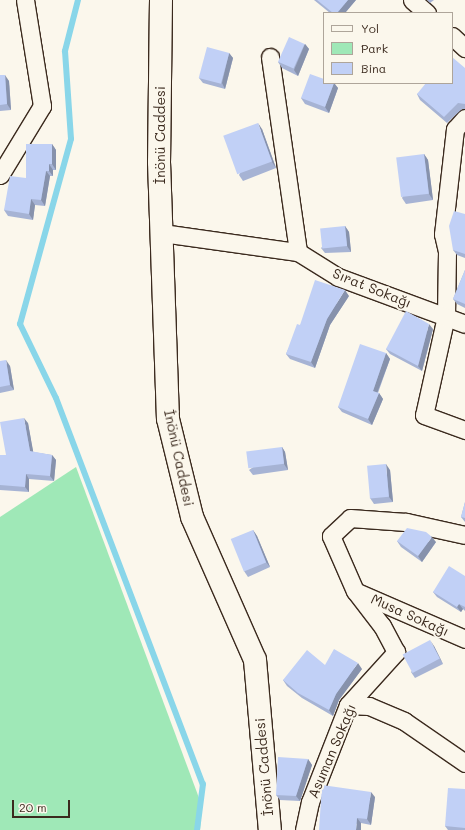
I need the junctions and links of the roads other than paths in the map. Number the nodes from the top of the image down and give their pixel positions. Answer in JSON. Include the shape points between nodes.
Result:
{"nodes":[{"id":1,"x":25,"y":0,"type":"edge"},
{"id":2,"x":161,"y":0,"type":"edge"},
{"id":3,"x":412,"y":0,"type":"edge"},
{"id":4,"x":426,"y":12,"type":"edge"},
{"id":5,"x":453,"y":37,"type":"edge"},
{"id":6,"x":465,"y":48,"type":"edge"},
{"id":7,"x":270,"y":57,"type":"dead end"},
{"id":8,"x":462,"y":130,"type":"edge"},
{"id":9,"x":0,"y":175,"type":"edge"},
{"id":10,"x":162,"y":233,"type":"junction"},
{"id":11,"x":298,"y":252,"type":"junction"},
{"id":12,"x":446,"y":316,"type":"junction"},
{"id":13,"x":465,"y":324,"type":"edge"},
{"id":14,"x":465,"y":430,"type":"edge"},
{"id":15,"x":465,"y":535,"type":"edge"},
{"id":16,"x":355,"y":591,"type":"junction"},
{"id":17,"x":465,"y":639,"type":"edge"},
{"id":18,"x":348,"y":704,"type":"junction"},
{"id":19,"x":465,"y":763,"type":"edge"},
{"id":20,"x":270,"y":830,"type":"edge"},
{"id":21,"x":304,"y":830,"type":"edge"}],
"edges":[{"from":1,"to":9,"type":"street","via":[[42,106]]},
{"from":2,"to":10,"type":"street","name":"İnönü Caddesi","via":[[159,162]]},
{"from":3,"to":4,"type":"street"},
{"from":5,"to":6,"type":"street"},
{"from":7,"to":11,"type":"street"},
{"from":8,"to":12,"type":"street","via":[[443,234],[447,252]]},
{"from":10,"to":11,"type":"street","name":"Sırat Sokağı"},
{"from":10,"to":20,"type":"street","name":"İnönü Caddesi","via":[[168,420],[192,517],[255,660]]},
{"from":11,"to":12,"type":"street","name":"Sırat Sokağı","via":[[338,277]]},
{"from":12,"to":13,"type":"street","name":"Sırat Sokağı"},
{"from":12,"to":14,"type":"street","via":[[424,415]]},
{"from":15,"to":16,"type":"street","name":"Asuman Sokağı","via":[[406,522],[350,518],[331,536]]},
{"from":16,"to":17,"type":"street","name":"Musa Sokağı"},
{"from":16,"to":18,"type":"street","name":"Asuman Sokağı","via":[[382,626],[396,652]]},
{"from":18,"to":19,"type":"street","via":[[370,706],[404,721]]},
{"from":18,"to":21,"type":"street","name":"Asuman Sokağı","via":[[310,802]]}]}
